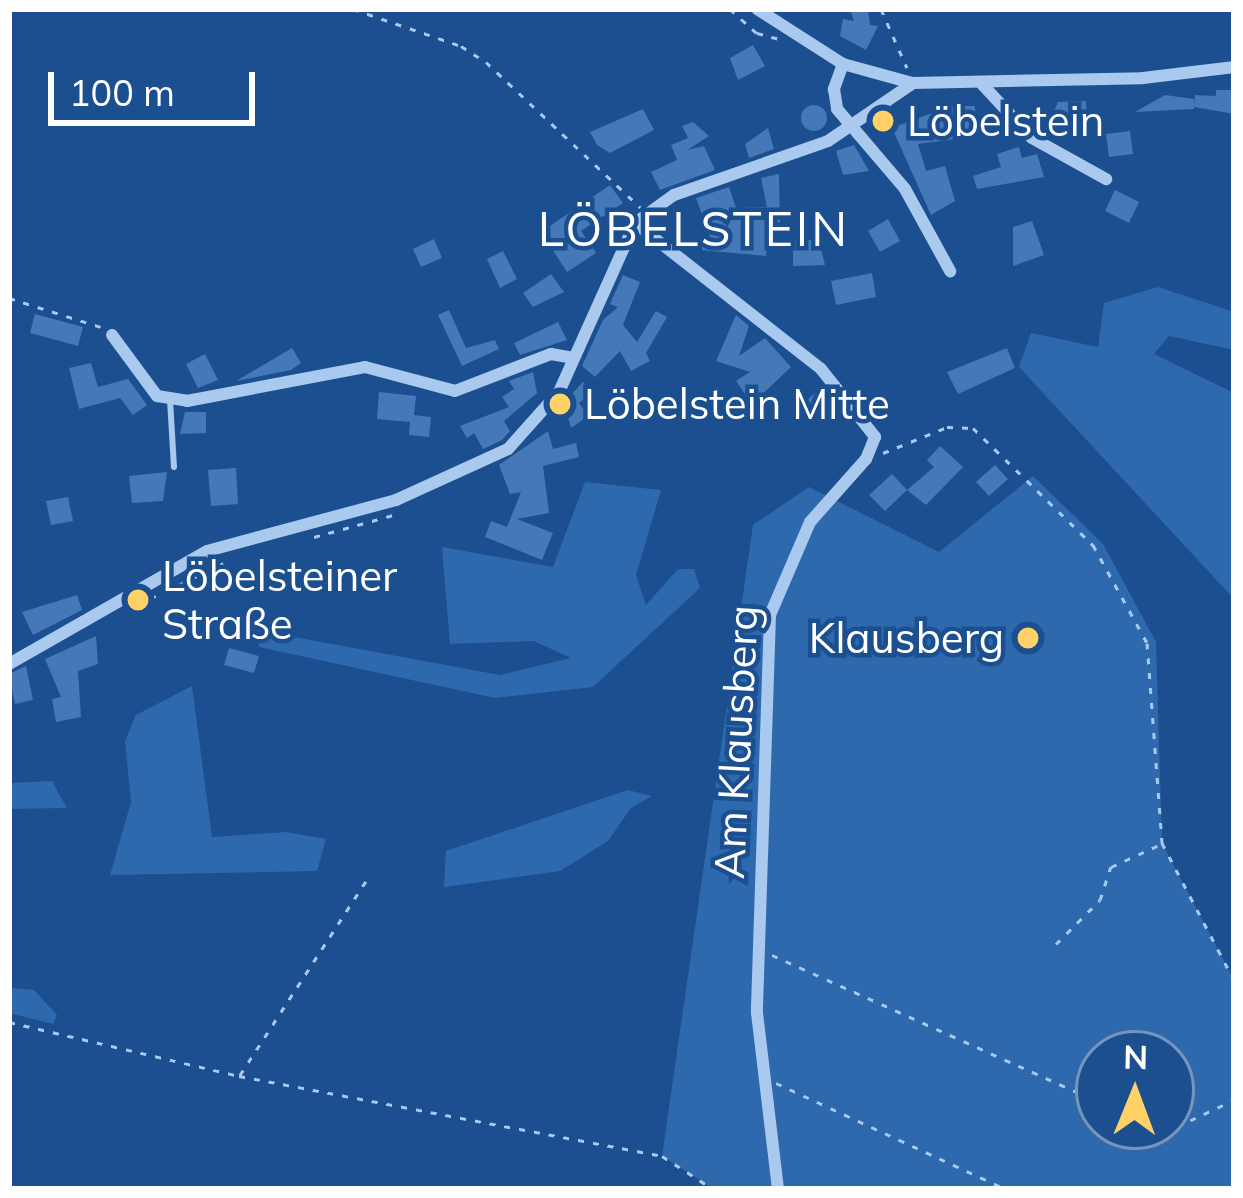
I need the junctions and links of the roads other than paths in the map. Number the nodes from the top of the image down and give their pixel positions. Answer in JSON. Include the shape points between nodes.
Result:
{"nodes":[{"id":1,"x":757,"y":9,"type":"edge"},
{"id":2,"x":843,"y":64,"type":"junction"},
{"id":3,"x":1234,"y":67,"type":"edge"},
{"id":4,"x":980,"y":82,"type":"junction"},
{"id":5,"x":914,"y":83,"type":"junction"},
{"id":6,"x":851,"y":123,"type":"junction"},
{"id":7,"x":1106,"y":179,"type":"dead end"},
{"id":8,"x":640,"y":218,"type":"junction"},
{"id":9,"x":950,"y":271,"type":"dead end"},
{"id":10,"x":112,"y":335,"type":"road end"},
{"id":11,"x":574,"y":358,"type":"junction"},
{"id":12,"x":170,"y":400,"type":"junction"},
{"id":13,"x":174,"y":467,"type":"dead end"},
{"id":14,"x":9,"y":664,"type":"edge"},
{"id":15,"x":778,"y":1189,"type":"edge"}],
"edges":[{"from":1,"to":2,"type":"street"},
{"from":2,"to":5,"type":"street"},
{"from":2,"to":6,"type":"street","via":[[833,95]]},
{"from":3,"to":4,"type":"street"},
{"from":4,"to":5,"type":"street"},
{"from":4,"to":7,"type":"street","via":[[996,107],[1052,154]]},
{"from":5,"to":6,"type":"street"},
{"from":6,"to":8,"type":"street","via":[[799,153],[674,195]]},
{"from":6,"to":9,"type":"street","via":[[905,189]]},
{"from":8,"to":11,"type":"street"},
{"from":8,"to":15,"type":"street","name":"Am Klausberg","via":[[821,369],[872,429],[866,459],[810,522],[770,615],[758,1075]]},
{"from":10,"to":12,"type":"street","via":[[158,396]]},
{"from":11,"to":12,"type":"street","via":[[551,355],[454,391],[365,367],[230,398]]},
{"from":11,"to":14,"type":"street","via":[[549,406],[489,461],[396,500],[207,551]]},
{"from":12,"to":13,"type":"lane"}]}
